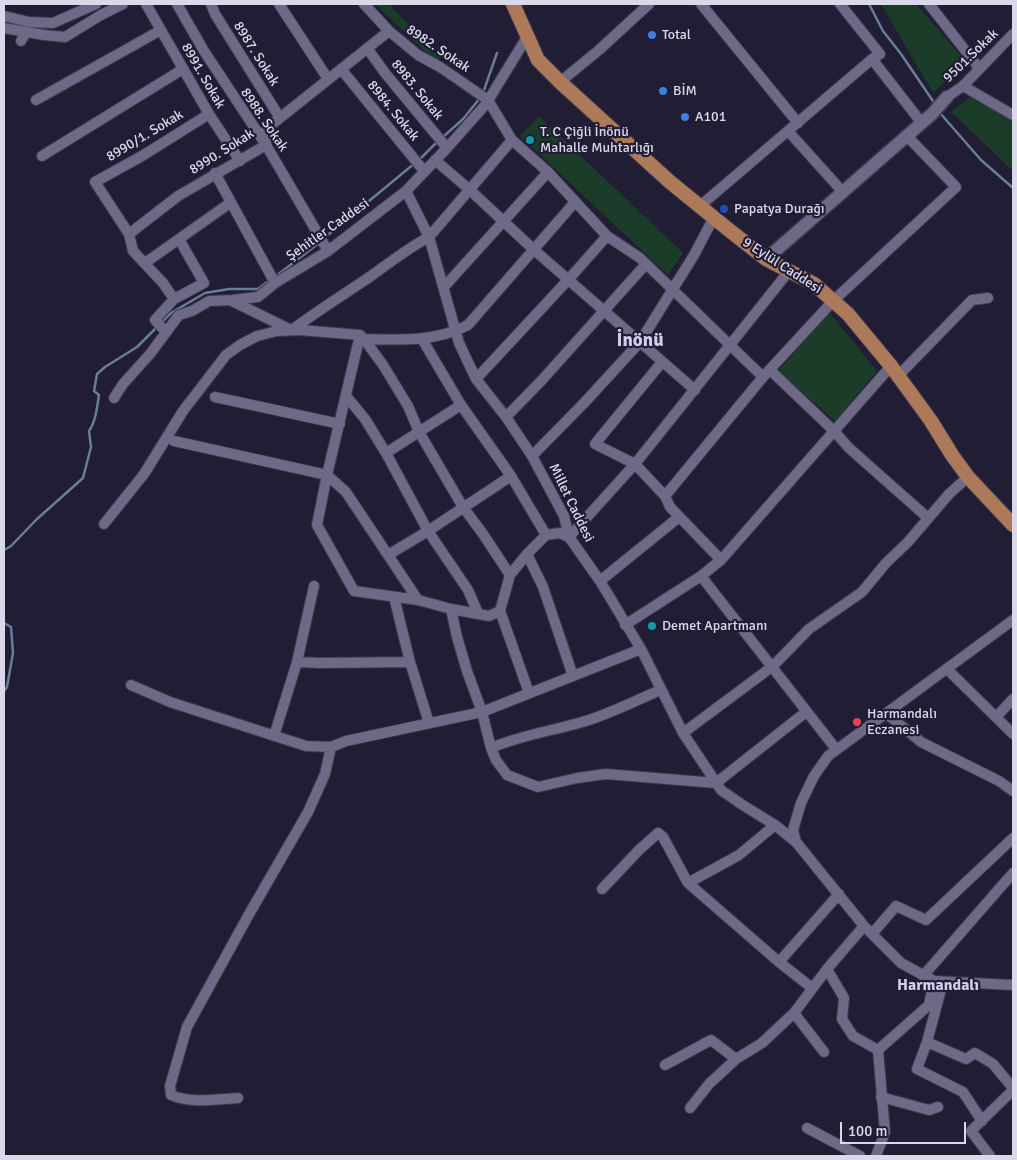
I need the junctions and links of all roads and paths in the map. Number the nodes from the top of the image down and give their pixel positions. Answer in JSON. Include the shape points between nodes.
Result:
{"nodes":[{"id":1,"x":96,"y":4,"type":"edge"},
{"id":2,"x":123,"y":4,"type":"edge"},
{"id":3,"x":146,"y":4,"type":"edge"},
{"id":4,"x":177,"y":4,"type":"edge"},
{"id":5,"x":210,"y":4,"type":"edge"},
{"id":6,"x":279,"y":4,"type":"edge"},
{"id":7,"x":364,"y":4,"type":"edge"},
{"id":8,"x":649,"y":4,"type":"edge"},
{"id":9,"x":701,"y":4,"type":"edge"},
{"id":10,"x":840,"y":4,"type":"edge"},
{"id":11,"x":929,"y":4,"type":"edge"},
{"id":12,"x":514,"y":5,"type":"edge"},
{"id":13,"x":4,"y":16,"type":"edge"},
{"id":14,"x":4,"y":28,"type":"edge"},
{"id":15,"x":161,"y":30,"type":"junction"},
{"id":16,"x":389,"y":31,"type":"junction"},
{"id":17,"x":1013,"y":34,"type":"edge"},
{"id":18,"x":527,"y":37,"type":"junction"},
{"id":19,"x":367,"y":48,"type":"junction"},
{"id":20,"x":872,"y":60,"type":"junction"},
{"id":21,"x":183,"y":68,"type":"junction"},
{"id":22,"x":979,"y":68,"type":"junction"},
{"id":23,"x":341,"y":69,"type":"junction"},
{"id":24,"x":328,"y":79,"type":"junction"},
{"id":25,"x":560,"y":82,"type":"junction"},
{"id":26,"x":963,"y":86,"type":"junction"},
{"id":27,"x":947,"y":97,"type":"joint"},
{"id":28,"x":36,"y":100,"type":"dead end"},
{"id":29,"x":488,"y":100,"type":"junction"},
{"id":30,"x":209,"y":114,"type":"junction"},
{"id":31,"x":1013,"y":115,"type":"edge"},
{"id":32,"x":280,"y":118,"type":"junction"},
{"id":33,"x":921,"y":122,"type":"junction"},
{"id":34,"x":798,"y":123,"type":"junction"},
{"id":35,"x":788,"y":132,"type":"junction"},
{"id":36,"x":906,"y":135,"type":"junction"},
{"id":37,"x":512,"y":140,"type":"junction"},
{"id":38,"x":266,"y":145,"type":"junction"},
{"id":39,"x":445,"y":146,"type":"junction"},
{"id":40,"x":42,"y":156,"type":"dead end"},
{"id":41,"x":435,"y":160,"type":"junction"},
{"id":42,"x":240,"y":161,"type":"junction"},
{"id":43,"x":422,"y":169,"type":"junction"},
{"id":44,"x":548,"y":172,"type":"junction"},
{"id":45,"x":215,"y":173,"type":"junction"},
{"id":46,"x":406,"y":190,"type":"junction"},
{"id":47,"x":470,"y":190,"type":"junction"},
{"id":48,"x":842,"y":191,"type":"junction"},
{"id":49,"x":230,"y":202,"type":"junction"},
{"id":50,"x":575,"y":202,"type":"junction"},
{"id":51,"x":700,"y":206,"type":"junction"},
{"id":52,"x":714,"y":217,"type":"junction"},
{"id":53,"x":503,"y":222,"type":"junction"},
{"id":54,"x":129,"y":234,"type":"junction"},
{"id":55,"x":606,"y":236,"type":"junction"},
{"id":56,"x":429,"y":237,"type":"junction"},
{"id":57,"x":179,"y":239,"type":"junction"},
{"id":58,"x":533,"y":249,"type":"junction"},
{"id":59,"x":328,"y":251,"type":"junction"},
{"id":60,"x":766,"y":259,"type":"junction"},
{"id":61,"x":146,"y":263,"type":"junction"},
{"id":62,"x":646,"y":264,"type":"junction"},
{"id":63,"x":789,"y":271,"type":"junction"},
{"id":64,"x":273,"y":280,"type":"junction"},
{"id":65,"x":568,"y":280,"type":"junction"},
{"id":66,"x":444,"y":287,"type":"junction"},
{"id":67,"x":673,"y":290,"type":"junction"},
{"id":68,"x":988,"y":298,"type":"dead end"},
{"id":69,"x":174,"y":299,"type":"junction"},
{"id":70,"x":232,"y":300,"type":"junction"},
{"id":71,"x":833,"y":301,"type":"junction"},
{"id":72,"x":604,"y":310,"type":"junction"},
{"id":73,"x":292,"y":330,"type":"junction"},
{"id":74,"x":165,"y":331,"type":"junction"},
{"id":75,"x":456,"y":332,"type":"junction"},
{"id":76,"x":362,"y":337,"type":"junction"},
{"id":77,"x":422,"y":339,"type":"junction"},
{"id":78,"x":640,"y":342,"type":"junction"},
{"id":79,"x":729,"y":344,"type":"junction"},
{"id":80,"x":662,"y":362,"type":"junction"},
{"id":81,"x":895,"y":371,"type":"junction"},
{"id":82,"x":767,"y":373,"type":"junction"},
{"id":83,"x":476,"y":379,"type":"junction"},
{"id":84,"x":695,"y":390,"type":"junction"},
{"id":85,"x":215,"y":397,"type":"dead end"},
{"id":86,"x":347,"y":397,"type":"junction"},
{"id":87,"x":114,"y":398,"type":"dead end"},
{"id":88,"x":461,"y":405,"type":"junction"},
{"id":89,"x":506,"y":417,"type":"junction"},
{"id":90,"x":340,"y":424,"type":"junction"},
{"id":91,"x":834,"y":431,"type":"junction"},
{"id":92,"x":419,"y":432,"type":"junction"},
{"id":93,"x":174,"y":441,"type":"dead end"},
{"id":94,"x":386,"y":453,"type":"junction"},
{"id":95,"x":532,"y":456,"type":"junction"},
{"id":96,"x":635,"y":464,"type":"junction"},
{"id":97,"x":327,"y":475,"type":"junction"},
{"id":98,"x":511,"y":476,"type":"junction"},
{"id":99,"x":968,"y":477,"type":"junction"},
{"id":100,"x":665,"y":496,"type":"junction"},
{"id":101,"x":463,"y":507,"type":"junction"},
{"id":102,"x":679,"y":517,"type":"junction"},
{"id":103,"x":928,"y":518,"type":"junction"},
{"id":104,"x":104,"y":524,"type":"dead end"},
{"id":105,"x":1013,"y":525,"type":"edge"},
{"id":106,"x":428,"y":531,"type":"junction"},
{"id":107,"x":546,"y":535,"type":"junction"},
{"id":108,"x":569,"y":537,"type":"junction"},
{"id":109,"x":388,"y":554,"type":"junction"},
{"id":110,"x":527,"y":554,"type":"junction"},
{"id":111,"x":721,"y":560,"type":"junction"},
{"id":112,"x":510,"y":575,"type":"junction"},
{"id":113,"x":701,"y":576,"type":"junction"},
{"id":114,"x":600,"y":581,"type":"junction"},
{"id":115,"x":314,"y":586,"type":"dead end"},
{"id":116,"x":394,"y":597,"type":"junction"},
{"id":117,"x":418,"y":600,"type":"junction"},
{"id":118,"x":451,"y":609,"type":"junction"},
{"id":119,"x":500,"y":611,"type":"junction"},
{"id":120,"x":478,"y":613,"type":"junction"},
{"id":121,"x":1013,"y":620,"type":"edge"},
{"id":122,"x":625,"y":625,"type":"junction"},
{"id":123,"x":641,"y":649,"type":"junction"},
{"id":124,"x":297,"y":662,"type":"junction"},
{"id":125,"x":410,"y":662,"type":"junction"},
{"id":126,"x":773,"y":666,"type":"junction"},
{"id":127,"x":947,"y":669,"type":"junction"},
{"id":128,"x":572,"y":676,"type":"junction"},
{"id":129,"x":131,"y":685,"type":"dead end"},
{"id":130,"x":660,"y":690,"type":"junction"},
{"id":131,"x":529,"y":693,"type":"junction"},
{"id":132,"x":1013,"y":699,"type":"edge"},
{"id":133,"x":482,"y":712,"type":"junction"},
{"id":134,"x":806,"y":712,"type":"junction"},
{"id":135,"x":887,"y":714,"type":"junction"},
{"id":136,"x":996,"y":718,"type":"junction"},
{"id":137,"x":429,"y":723,"type":"junction"},
{"id":138,"x":683,"y":734,"type":"junction"},
{"id":139,"x":1013,"y":734,"type":"edge"},
{"id":140,"x":274,"y":736,"type":"junction"},
{"id":141,"x":331,"y":747,"type":"junction"},
{"id":142,"x":491,"y":748,"type":"junction"},
{"id":143,"x":836,"y":749,"type":"junction"},
{"id":144,"x":716,"y":783,"type":"junction"},
{"id":145,"x":1013,"y":791,"type":"edge"},
{"id":146,"x":776,"y":824,"type":"junction"},
{"id":147,"x":1013,"y":838,"type":"edge"},
{"id":148,"x":796,"y":842,"type":"junction"},
{"id":149,"x":1013,"y":873,"type":"edge"},
{"id":150,"x":688,"y":883,"type":"junction"},
{"id":151,"x":602,"y":890,"type":"dead end"},
{"id":152,"x":839,"y":894,"type":"junction"},
{"id":153,"x":868,"y":930,"type":"junction"},
{"id":154,"x":779,"y":962,"type":"junction"},
{"id":155,"x":827,"y":968,"type":"junction"},
{"id":156,"x":923,"y":976,"type":"junction"},
{"id":157,"x":939,"y":982,"type":"junction"},
{"id":158,"x":1013,"y":985,"type":"edge"},
{"id":159,"x":812,"y":988,"type":"junction"},
{"id":160,"x":794,"y":1013,"type":"junction"},
{"id":161,"x":927,"y":1042,"type":"junction"},
{"id":162,"x":878,"y":1050,"type":"junction"},
{"id":163,"x":824,"y":1052,"type":"dead end"},
{"id":164,"x":736,"y":1059,"type":"junction"},
{"id":165,"x":665,"y":1064,"type":"dead end"},
{"id":166,"x":1013,"y":1089,"type":"edge"},
{"id":167,"x":881,"y":1096,"type":"junction"},
{"id":168,"x":238,"y":1098,"type":"dead end"},
{"id":169,"x":938,"y":1107,"type":"dead end"},
{"id":170,"x":690,"y":1108,"type":"dead end"},
{"id":171,"x":982,"y":1120,"type":"junction"},
{"id":172,"x":807,"y":1128,"type":"dead end"},
{"id":173,"x":878,"y":1155,"type":"edge"},
{"id":174,"x":860,"y":1156,"type":"edge"},
{"id":175,"x":990,"y":1156,"type":"edge"}],
"edges":[{"from":1,"to":13,"type":"street","via":[[53,23]]},
{"from":2,"to":14,"type":"street","via":[[66,37],[24,36]]},
{"from":3,"to":15,"type":"street","name":"8991. Sokak"},
{"from":4,"to":38,"type":"street","name":"8988. Sokak","via":[[219,76]]},
{"from":5,"to":32,"type":"street","name":"8987. Sokak"},
{"from":6,"to":24,"type":"street"},
{"from":7,"to":16,"type":"street","name":"8982. Sokak"},
{"from":8,"to":25,"type":"street"},
{"from":9,"to":34,"type":"street"},
{"from":10,"to":20,"type":"street","via":[[880,54]]},
{"from":11,"to":22,"type":"street"},
{"from":12,"to":18,"type":"main road","name":"9 Eylül Caddesi"},
{"from":15,"to":21,"type":"street","name":"8991. Sokak"},
{"from":15,"to":28,"type":"street"},
{"from":16,"to":19,"type":"street","name":"8990. Sokak"},
{"from":16,"to":29,"type":"street","name":"8982. Sokak","via":[[418,55]]},
{"from":17,"to":22,"type":"street","name":"9501.Sokak"},
{"from":18,"to":25,"type":"main road","name":"9 Eylül Caddesi","via":[[538,60]]},
{"from":18,"to":29,"type":"street","name":"Şehitler Caddesi"},
{"from":19,"to":23,"type":"street","name":"8990. Sokak"},
{"from":19,"to":39,"type":"street","name":"8983. Sokak"},
{"from":20,"to":33,"type":"street"},
{"from":20,"to":34,"type":"street"},
{"from":21,"to":30,"type":"street","name":"8991. Sokak"},
{"from":21,"to":40,"type":"street"},
{"from":22,"to":26,"type":"street","name":"9501.Sokak"},
{"from":23,"to":24,"type":"street","name":"8990. Sokak"},
{"from":23,"to":43,"type":"street","name":"8984. Sokak"},
{"from":24,"to":32,"type":"street","name":"8990. Sokak"},
{"from":25,"to":51,"type":"main road","name":"9 Eylül Caddesi"},
{"from":26,"to":27,"type":"street","name":"9501.Sokak"},
{"from":26,"to":31,"type":"street"},
{"from":27,"to":33,"type":"street"},
{"from":29,"to":37,"type":"street"},
{"from":29,"to":39,"type":"street","name":"Şehitler Caddesi"},
{"from":30,"to":42,"type":"street","name":"8991. Sokak"},
{"from":30,"to":54,"type":"street","name":"8990/1. Sokak","via":[[95,182]]},
{"from":32,"to":38,"type":"street","name":"8990. Sokak","via":[[266,129]]},
{"from":33,"to":36,"type":"street"},
{"from":34,"to":35,"type":"street"},
{"from":35,"to":48,"type":"street"},
{"from":35,"to":51,"type":"street"},
{"from":36,"to":48,"type":"street"},
{"from":36,"to":71,"type":"street","via":[[956,186]]},
{"from":37,"to":44,"type":"street"},
{"from":37,"to":47,"type":"street"},
{"from":38,"to":42,"type":"street","name":"8990. Sokak"},
{"from":38,"to":59,"type":"street","name":"8988. Sokak"},
{"from":39,"to":41,"type":"street","name":"Şehitler Caddesi"},
{"from":41,"to":43,"type":"street","name":"Şehitler Caddesi"},
{"from":41,"to":47,"type":"street"},
{"from":42,"to":45,"type":"street","name":"8990. Sokak"},
{"from":43,"to":46,"type":"street","name":"Şehitler Caddesi"},
{"from":44,"to":50,"type":"street"},
{"from":44,"to":53,"type":"street"},
{"from":45,"to":49,"type":"street"},
{"from":45,"to":54,"type":"street","name":"8990. Sokak","via":[[178,196]]},
{"from":46,"to":56,"type":"street","name":"Millet Caddesi"},
{"from":46,"to":59,"type":"street","name":"Şehitler Caddesi"},
{"from":47,"to":53,"type":"street"},
{"from":47,"to":56,"type":"street"},
{"from":48,"to":60,"type":"street"},
{"from":49,"to":57,"type":"street"},
{"from":49,"to":64,"type":"street"},
{"from":50,"to":55,"type":"street"},
{"from":50,"to":58,"type":"street"},
{"from":51,"to":52,"type":"main road","name":"9 Eylül Caddesi"},
{"from":52,"to":60,"type":"main road","name":"9 Eylül Caddesi"},
{"from":52,"to":67,"type":"street"},
{"from":53,"to":58,"type":"street"},
{"from":53,"to":66,"type":"street"},
{"from":54,"to":61,"type":"street","via":[[133,251]]},
{"from":55,"to":62,"type":"street"},
{"from":55,"to":65,"type":"street"},
{"from":56,"to":66,"type":"street","name":"Millet Caddesi"},
{"from":56,"to":73,"type":"street"},
{"from":57,"to":61,"type":"street"},
{"from":57,"to":69,"type":"street","via":[[204,283]]},
{"from":58,"to":65,"type":"street"},
{"from":58,"to":75,"type":"street","via":[[468,325]]},
{"from":59,"to":64,"type":"street","name":"Şehitler Caddesi"},
{"from":60,"to":63,"type":"main road","name":"9 Eylül Caddesi"},
{"from":61,"to":69,"type":"street"},
{"from":62,"to":67,"type":"street"},
{"from":62,"to":72,"type":"street"},
{"from":63,"to":71,"type":"main road","name":"9 Eylül Caddesi","via":[[814,284]]},
{"from":63,"to":79,"type":"street"},
{"from":64,"to":70,"type":"street","name":"Şehitler Caddesi","via":[[258,296]]},
{"from":65,"to":72,"type":"street"},
{"from":65,"to":83,"type":"street"},
{"from":66,"to":75,"type":"street","name":"Millet Caddesi"},
{"from":67,"to":78,"type":"street"},
{"from":67,"to":79,"type":"street"},
{"from":68,"to":81,"type":"street","via":[[972,300]]},
{"from":69,"to":74,"type":"street","via":[[155,320]]},
{"from":70,"to":73,"type":"street"},
{"from":70,"to":74,"type":"street","name":"Şehitler Caddesi","via":[[209,302],[179,315]]},
{"from":71,"to":81,"type":"main road","name":"9 Eylül Caddesi","via":[[848,314]]},
{"from":71,"to":82,"type":"street"},
{"from":72,"to":78,"type":"street"},
{"from":72,"to":89,"type":"street"},
{"from":73,"to":76,"type":"street"},
{"from":73,"to":104,"type":"street","via":[[257,336],[226,355],[183,411],[144,474]]},
{"from":74,"to":87,"type":"street","name":"Şehitler Caddesi"},
{"from":75,"to":77,"type":"street"},
{"from":75,"to":83,"type":"street","name":"Millet Caddesi"},
{"from":76,"to":77,"type":"street","via":[[406,341]]},
{"from":76,"to":86,"type":"street"},
{"from":76,"to":92,"type":"street","via":[[408,406]]},
{"from":77,"to":88,"type":"street"},
{"from":78,"to":80,"type":"street"},
{"from":78,"to":95,"type":"street"},
{"from":79,"to":82,"type":"street"},
{"from":79,"to":84,"type":"street"},
{"from":80,"to":84,"type":"street"},
{"from":80,"to":96,"type":"street","via":[[596,444]]},
{"from":81,"to":91,"type":"street"},
{"from":81,"to":99,"type":"main road","name":"9 Eylül Caddesi"},
{"from":82,"to":91,"type":"street"},
{"from":82,"to":100,"type":"street"},
{"from":83,"to":89,"type":"street","name":"Millet Caddesi"},
{"from":84,"to":96,"type":"street"},
{"from":85,"to":90,"type":"street"},
{"from":86,"to":90,"type":"street"},
{"from":86,"to":94,"type":"street"},
{"from":88,"to":92,"type":"street"},
{"from":88,"to":98,"type":"street"},
{"from":89,"to":95,"type":"street","name":"Millet Caddesi"},
{"from":90,"to":97,"type":"street"},
{"from":91,"to":103,"type":"street"},
{"from":91,"to":111,"type":"street"},
{"from":92,"to":94,"type":"street"},
{"from":92,"to":101,"type":"street"},
{"from":93,"to":97,"type":"street"},
{"from":94,"to":106,"type":"street"},
{"from":95,"to":108,"type":"street","name":"Millet Caddesi","via":[[564,516]]},
{"from":96,"to":100,"type":"street"},
{"from":96,"to":108,"type":"street"},
{"from":97,"to":109,"type":"street","via":[[346,492]]},
{"from":97,"to":116,"type":"street","via":[[318,525],[339,566],[354,591]]},
{"from":98,"to":101,"type":"street"},
{"from":98,"to":107,"type":"street"},
{"from":99,"to":103,"type":"street"},
{"from":99,"to":105,"type":"main road","name":"9 Eylül Caddesi"},
{"from":100,"to":102,"type":"street"},
{"from":101,"to":106,"type":"street"},
{"from":101,"to":112,"type":"street"},
{"from":102,"to":111,"type":"street"},
{"from":102,"to":114,"type":"street"},
{"from":103,"to":126,"type":"street","via":[[862,592],[809,629]]},
{"from":106,"to":109,"type":"street"},
{"from":106,"to":120,"type":"street","via":[[468,590]]},
{"from":107,"to":108,"type":"street"},
{"from":107,"to":110,"type":"street"},
{"from":108,"to":114,"type":"street","name":"Millet Caddesi"},
{"from":109,"to":117,"type":"street"},
{"from":110,"to":112,"type":"street"},
{"from":110,"to":128,"type":"street","via":[[543,587]]},
{"from":111,"to":113,"type":"street"},
{"from":112,"to":119,"type":"street"},
{"from":113,"to":122,"type":"street"},
{"from":113,"to":126,"type":"street"},
{"from":114,"to":122,"type":"street","name":"Millet Caddesi"},
{"from":115,"to":124,"type":"street"},
{"from":116,"to":117,"type":"street"},
{"from":116,"to":125,"type":"street"},
{"from":117,"to":118,"type":"street"},
{"from":118,"to":120,"type":"street"},
{"from":118,"to":133,"type":"street","via":[[457,638]]},
{"from":119,"to":120,"type":"street","via":[[489,616]]},
{"from":119,"to":131,"type":"street"},
{"from":121,"to":127,"type":"street"},
{"from":122,"to":123,"type":"street","name":"Millet Caddesi"},
{"from":123,"to":128,"type":"street"},
{"from":123,"to":130,"type":"street","name":"Millet Caddesi"},
{"from":124,"to":125,"type":"street"},
{"from":124,"to":140,"type":"street"},
{"from":125,"to":137,"type":"street"},
{"from":126,"to":134,"type":"street"},
{"from":126,"to":138,"type":"street"},
{"from":127,"to":135,"type":"street"},
{"from":127,"to":136,"type":"street"},
{"from":128,"to":131,"type":"street"},
{"from":129,"to":140,"type":"street","via":[[170,702]]},
{"from":130,"to":138,"type":"street","name":"Millet Caddesi"},
{"from":130,"to":142,"type":"street","via":[[593,719],[509,740]]},
{"from":131,"to":133,"type":"street"},
{"from":132,"to":136,"type":"street"},
{"from":133,"to":137,"type":"street"},
{"from":133,"to":142,"type":"street"},
{"from":134,"to":143,"type":"street"},
{"from":134,"to":144,"type":"street"},
{"from":135,"to":143,"type":"street"},
{"from":135,"to":145,"type":"street","via":[[921,742],[999,780]]},
{"from":136,"to":139,"type":"street"},
{"from":137,"to":141,"type":"street"},
{"from":138,"to":144,"type":"street","name":"Millet Caddesi"},
{"from":140,"to":141,"type":"street","via":[[306,746]]},
{"from":141,"to":168,"type":"street","via":[[326,774],[308,812],[187,1027],[170,1086],[171,1096],[177,1098]]},
{"from":142,"to":144,"type":"street","via":[[507,775],[538,787],[606,774]]},
{"from":143,"to":148,"type":"street","via":[[814,776],[801,803],[793,830]]},
{"from":144,"to":146,"type":"street","name":"Millet Caddesi","via":[[741,804]]},
{"from":146,"to":148,"type":"street","name":"Millet Caddesi"},
{"from":146,"to":150,"type":"street","via":[[739,855]]},
{"from":147,"to":153,"type":"street","via":[[926,920],[896,906]]},
{"from":148,"to":152,"type":"street","name":"Millet Caddesi"},
{"from":149,"to":156,"type":"street"},
{"from":150,"to":151,"type":"street","via":[[658,833]]},
{"from":150,"to":154,"type":"street"},
{"from":152,"to":153,"type":"street","name":"Millet Caddesi"},
{"from":152,"to":154,"type":"street"},
{"from":153,"to":155,"type":"street"},
{"from":153,"to":156,"type":"street","name":"Millet Caddesi","via":[[901,962]]},
{"from":154,"to":159,"type":"street"},
{"from":155,"to":159,"type":"street"},
{"from":155,"to":162,"type":"street","via":[[844,998],[842,1019],[853,1036]]},
{"from":156,"to":157,"type":"street","name":"Millet Caddesi"},
{"from":157,"to":158,"type":"street"},
{"from":157,"to":161,"type":"street"},
{"from":157,"to":162,"type":"street","via":[[929,1005]]},
{"from":159,"to":160,"type":"street"},
{"from":160,"to":163,"type":"street"},
{"from":160,"to":164,"type":"street","via":[[762,1043]]},
{"from":161,"to":166,"type":"street","via":[[966,1059],[975,1053],[994,1064]]},
{"from":161,"to":171,"type":"street","via":[[917,1069],[963,1092]]},
{"from":162,"to":167,"type":"street"},
{"from":164,"to":165,"type":"street","via":[[711,1040]]},
{"from":164,"to":170,"type":"street","via":[[709,1084]]},
{"from":166,"to":171,"type":"street"},
{"from":167,"to":169,"type":"street","via":[[930,1110]]},
{"from":167,"to":173,"type":"street","via":[[885,1132]]},
{"from":171,"to":175,"type":"street","via":[[971,1130]]},
{"from":172,"to":174,"type":"street"}]}
